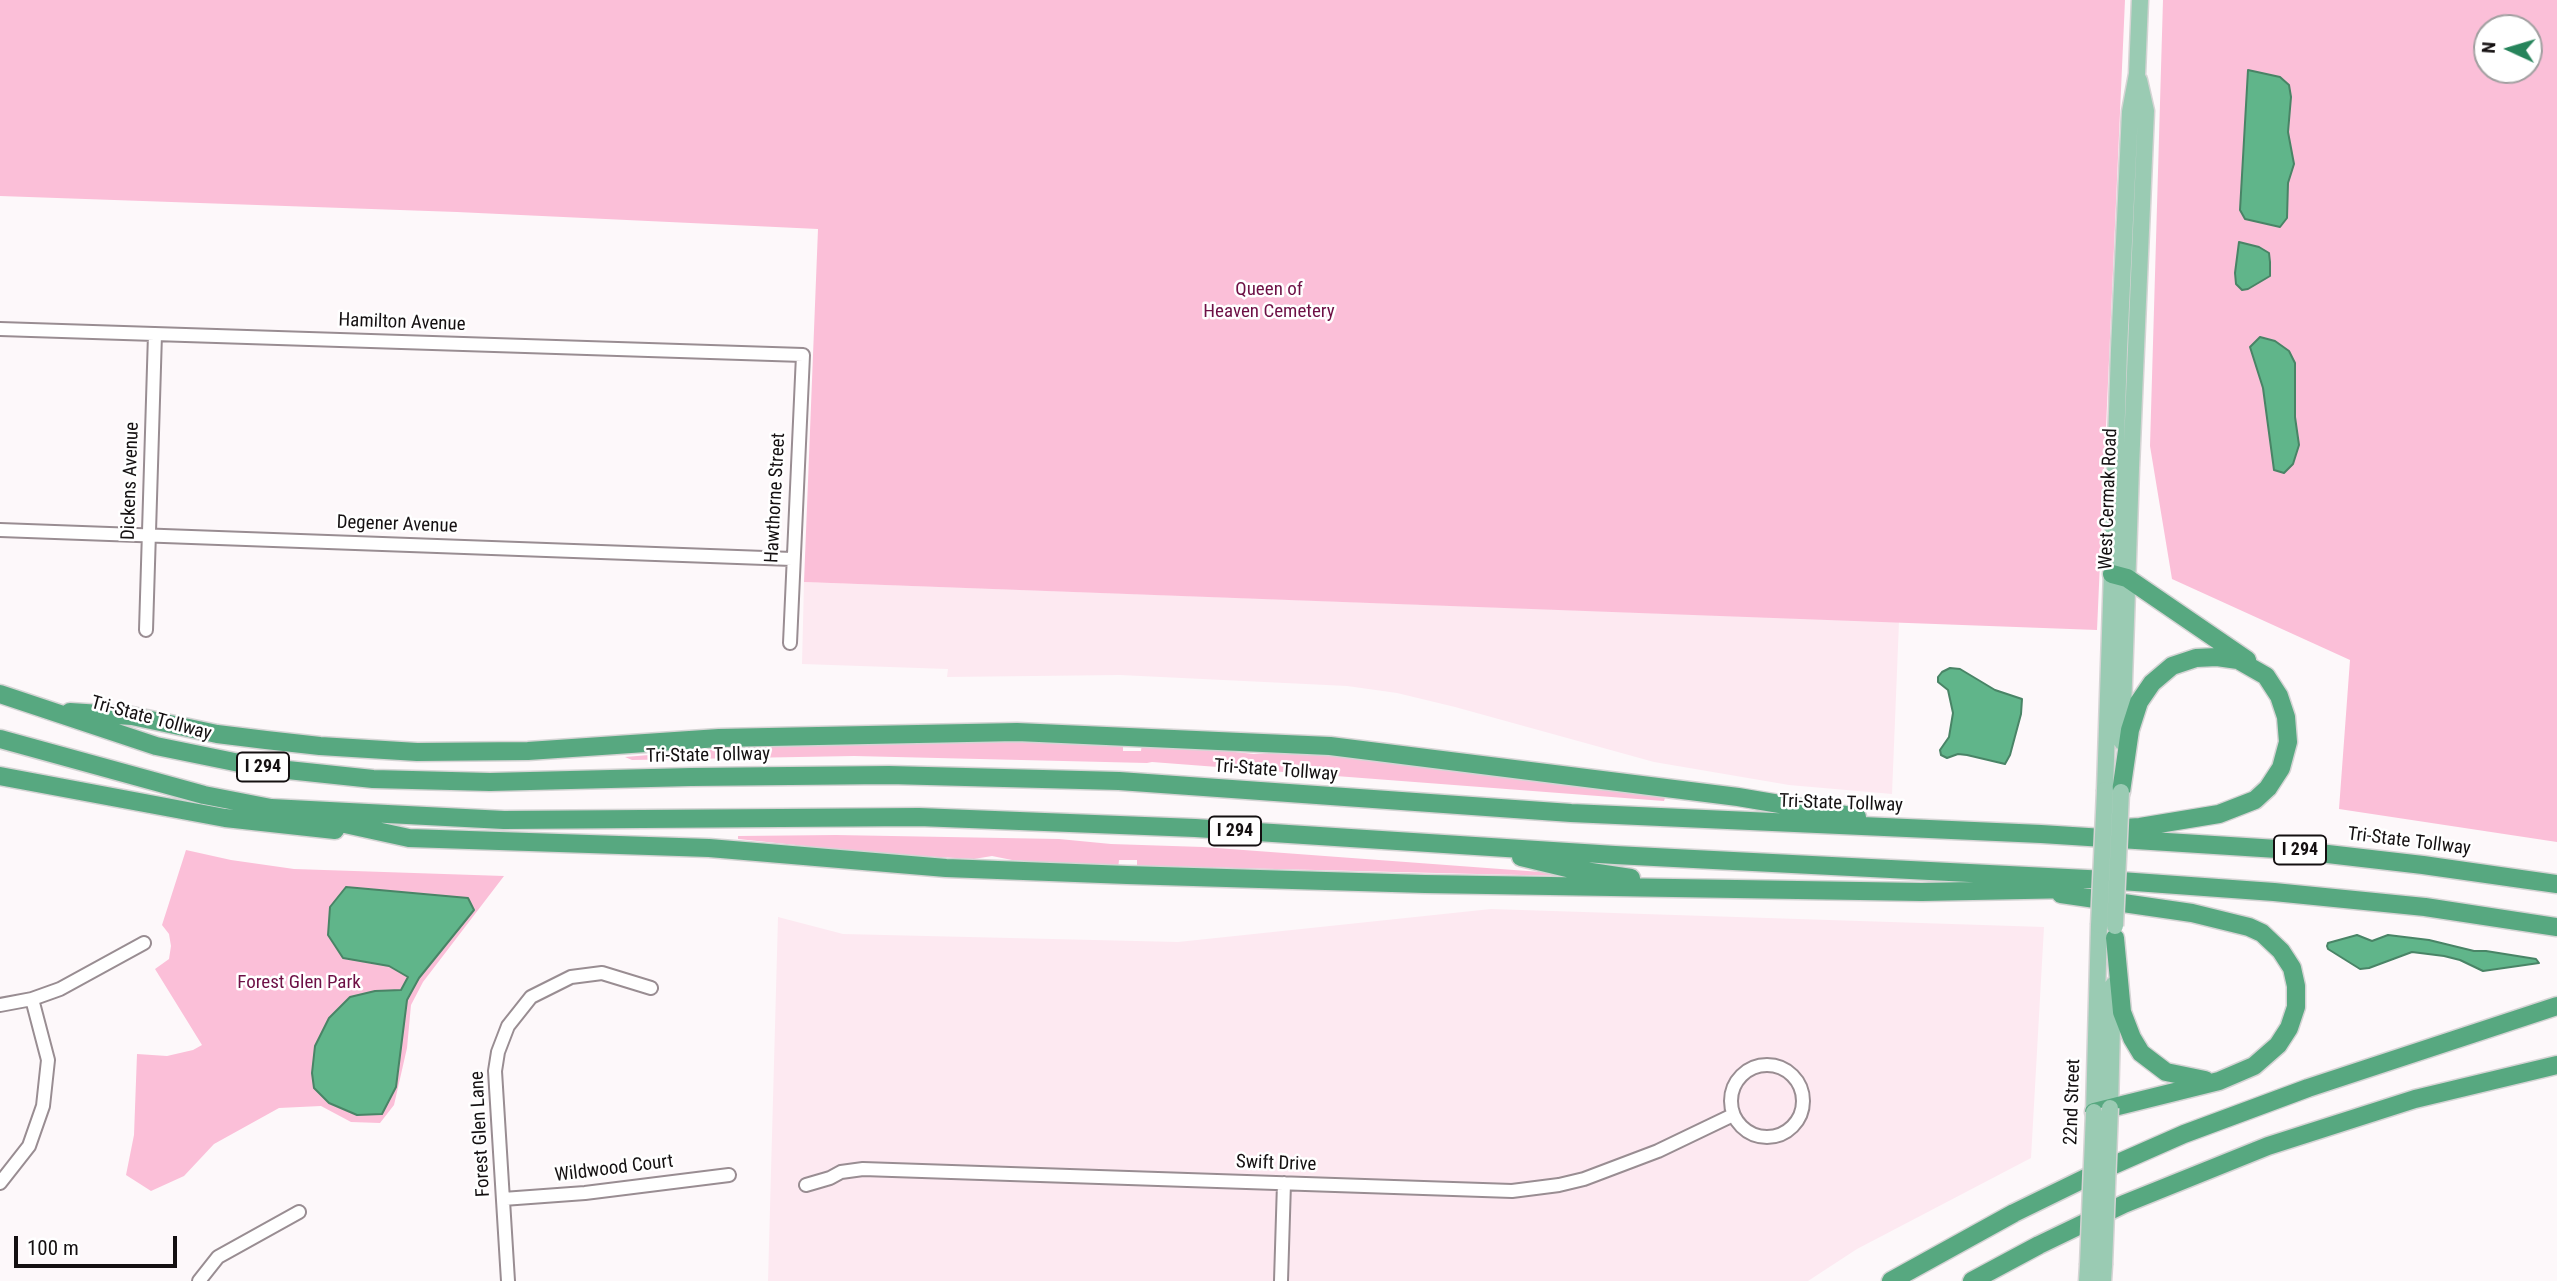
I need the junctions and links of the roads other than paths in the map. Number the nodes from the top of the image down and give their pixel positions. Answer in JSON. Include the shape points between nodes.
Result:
{"nodes":[{"id":1,"x":2140,"y":0,"type":"edge"},
{"id":2,"x":0,"y":329,"type":"edge"},
{"id":3,"x":155,"y":334,"type":"junction"},
{"id":4,"x":803,"y":355,"type":"joint"},
{"id":5,"x":0,"y":530,"type":"edge"},
{"id":6,"x":149,"y":535,"type":"junction"},
{"id":7,"x":792,"y":559,"type":"junction"},
{"id":8,"x":2119,"y":576,"type":"junction"},
{"id":9,"x":146,"y":630,"type":"dead end"},
{"id":10,"x":790,"y":643,"type":"dead end"},
{"id":11,"x":2266,"y":676,"type":"junction"},
{"id":12,"x":0,"y":694,"type":"edge"},
{"id":13,"x":43,"y":709,"type":"junction"},
{"id":14,"x":0,"y":739,"type":"edge"},
{"id":15,"x":0,"y":776,"type":"edge"},
{"id":16,"x":2113,"y":791,"type":"junction"},
{"id":17,"x":271,"y":808,"type":"junction"},
{"id":18,"x":1951,"y":830,"type":"junction"},
{"id":19,"x":2041,"y":834,"type":"junction"},
{"id":20,"x":409,"y":838,"type":"junction"},
{"id":21,"x":1484,"y":847,"type":"junction"},
{"id":22,"x":2557,"y":884,"type":"edge"},
{"id":23,"x":2198,"y":887,"type":"junction"},
{"id":24,"x":1712,"y":889,"type":"junction"},
{"id":25,"x":2019,"y":891,"type":"junction"},
{"id":26,"x":2557,"y":927,"type":"edge"},
{"id":27,"x":2110,"y":930,"type":"junction"},
{"id":28,"x":144,"y":943,"type":"dead end"},
{"id":29,"x":651,"y":988,"type":"dead end"},
{"id":30,"x":32,"y":999,"type":"junction"},
{"id":31,"x":0,"y":1005,"type":"edge"},
{"id":32,"x":2557,"y":1006,"type":"edge"},
{"id":33,"x":2557,"y":1065,"type":"edge"},
{"id":34,"x":2218,"y":1081,"type":"junction"},
{"id":35,"x":2102,"y":1110,"type":"junction"},
{"id":36,"x":1733,"y":1115,"type":"junction"},
{"id":37,"x":729,"y":1175,"type":"dead end"},
{"id":38,"x":0,"y":1183,"type":"edge"},
{"id":39,"x":1284,"y":1183,"type":"junction"},
{"id":40,"x":806,"y":1185,"type":"dead end"},
{"id":41,"x":503,"y":1199,"type":"junction"},
{"id":42,"x":299,"y":1212,"type":"dead end"},
{"id":43,"x":2095,"y":1273,"type":"edge"},
{"id":44,"x":199,"y":1281,"type":"edge"},
{"id":45,"x":508,"y":1281,"type":"edge"},
{"id":46,"x":1282,"y":1281,"type":"edge"},
{"id":47,"x":1891,"y":1281,"type":"edge"},
{"id":48,"x":1972,"y":1281,"type":"edge"}],
"edges":[{"from":1,"to":8,"type":"main road","name":"West Cermak Road","via":[[2137,74],[2146,111]]},
{"from":2,"to":3,"type":"street","name":"Hamilton Avenue"},
{"from":3,"to":4,"type":"street","name":"Hamilton Avenue"},
{"from":3,"to":6,"type":"street","name":"Dickens Avenue"},
{"from":4,"to":7,"type":"street","name":"Hawthorne Street"},
{"from":5,"to":6,"type":"street","name":"Degener Avenue"},
{"from":6,"to":7,"type":"street","name":"Degener Avenue"},
{"from":6,"to":9,"type":"street","name":"Dickens Avenue"},
{"from":7,"to":10,"type":"street","name":"Hawthorne Street"},
{"from":8,"to":11,"type":"highway","via":[[2205,629]]},
{"from":8,"to":16,"type":"main road","name":"West Cermak Road"},
{"from":11,"to":16,"type":"highway","via":[[2238,660],[2217,657],[2172,666],[2139,702]]},
{"from":11,"to":19,"type":"highway","via":[[2279,696],[2288,742],[2281,768],[2255,800],[2187,821]]},
{"from":12,"to":13,"type":"highway","name":"Tri-State Tollway","number":"I 294"},
{"from":13,"to":18,"type":"highway","via":[[132,716],[217,734],[307,745],[417,752],[541,750],[719,738],[1017,732],[1330,746],[1738,797]]},
{"from":13,"to":18,"type":"highway","name":"Tri-State Tollway","number":"I 294","via":[[187,753],[259,767],[373,779],[490,782],[790,776],[1119,781],[1610,815]]},
{"from":14,"to":17,"type":"highway","number":"I 294","via":[[204,795]]},
{"from":15,"to":20,"type":"highway","via":[[225,818]]},
{"from":16,"to":27,"type":"main road","name":"West Cermak Road","bridge":true},
{"from":17,"to":20,"type":"highway"},
{"from":17,"to":21,"type":"highway","number":"I 294","via":[[504,820],[919,817],[1195,828]]},
{"from":18,"to":19,"type":"highway","name":"Tri-State Tollway","number":"I 294"},
{"from":19,"to":22,"type":"highway","name":"Tri-State Tollway","number":"I 294","via":[[2293,850]]},
{"from":20,"to":24,"type":"highway","via":[[709,848],[1099,874]]},
{"from":21,"to":23,"type":"highway","number":"I 294"},
{"from":21,"to":24,"type":"highway","via":[[1571,869]]},
{"from":23,"to":25,"type":"highway"},
{"from":23,"to":26,"type":"highway","number":"I 294","via":[[2425,906]]},
{"from":24,"to":25,"type":"highway"},
{"from":25,"to":34,"type":"highway","via":[[2215,917],[2262,933],[2281,951],[2296,986],[2289,1028],[2266,1058]]},
{"from":27,"to":34,"type":"highway","via":[[2122,1012],[2141,1054],[2166,1072]]},
{"from":27,"to":35,"type":"main road","name":"22nd Street"},
{"from":28,"to":30,"type":"street","via":[[77,981]]},
{"from":29,"to":41,"type":"street","name":"Forest Glen Lane","via":[[602,973],[581,974],[531,997],[515,1016],[501,1041],[495,1071]]},
{"from":30,"to":31,"type":"street"},
{"from":30,"to":38,"type":"street","via":[[48,1060],[43,1106],[29,1146]]},
{"from":32,"to":47,"type":"highway","via":[[2184,1133],[2024,1208]]},
{"from":33,"to":48,"type":"highway","via":[[2415,1098],[2268,1146],[2124,1204]]},
{"from":34,"to":35,"type":"highway"},
{"from":35,"to":43,"type":"main road","name":"22nd Street","bridge":true},
{"from":36,"to":36,"type":"street","via":[[1758,1136],[1785,1132],[1802,1109],[1799,1085],[1782,1068],[1751,1068],[1735,1083]]},
{"from":36,"to":39,"type":"street","name":"Swift Drive","via":[[1617,1168],[1536,1189]]},
{"from":37,"to":41,"type":"street","name":"Wildwood Court","via":[[584,1194]]},
{"from":39,"to":40,"type":"street","name":"Swift Drive","via":[[863,1169]]},
{"from":39,"to":46,"type":"street"},
{"from":41,"to":45,"type":"street","name":"Forest Glen Lane"},
{"from":42,"to":44,"type":"street","via":[[218,1257]]}]}
